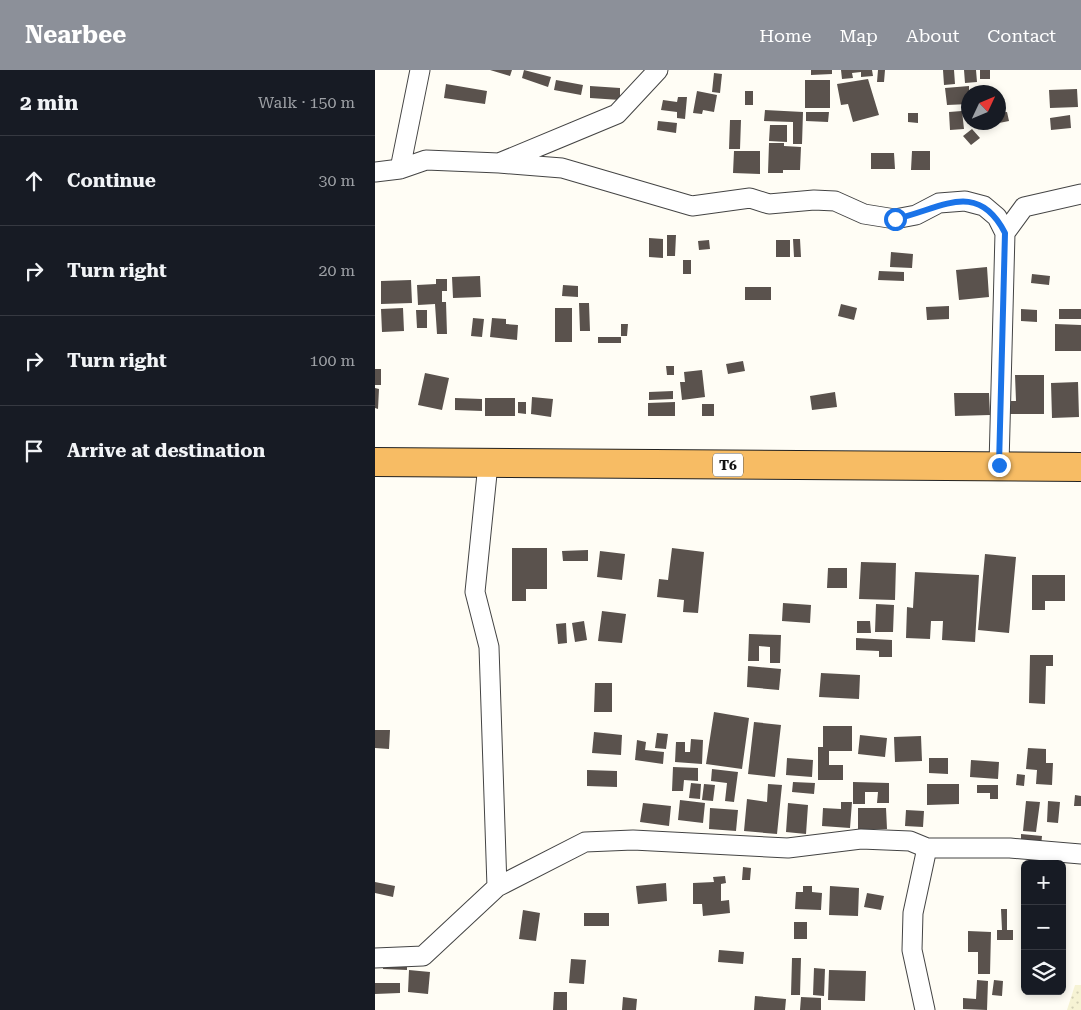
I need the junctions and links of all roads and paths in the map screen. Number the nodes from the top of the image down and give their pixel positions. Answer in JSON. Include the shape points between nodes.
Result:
{"nodes":[{"id":1,"x":420,"y":70,"type":"edge"},
{"id":2,"x":658,"y":70,"type":"edge"},
{"id":3,"x":499,"y":163,"type":"junction"},
{"id":4,"x":400,"y":169,"type":"junction"},
{"id":5,"x":375,"y":172,"type":"edge"},
{"id":6,"x":1081,"y":194,"type":"edge"},
{"id":7,"x":1005,"y":233,"type":"junction"},
{"id":8,"x":375,"y":462,"type":"edge"},
{"id":9,"x":487,"y":464,"type":"junction"},
{"id":10,"x":999,"y":465,"type":"junction"},
{"id":11,"x":1081,"y":467,"type":"edge"},
{"id":12,"x":927,"y":848,"type":"junction"},
{"id":13,"x":1081,"y":854,"type":"edge"},
{"id":14,"x":497,"y":887,"type":"junction"},
{"id":15,"x":375,"y":958,"type":"edge"},
{"id":16,"x":925,"y":1010,"type":"edge"}],
"edges":[{"from":1,"to":4,"type":"street"},
{"from":2,"to":3,"type":"street","via":[[617,114]]},
{"from":3,"to":4,"type":"street","via":[[426,160]]},
{"from":3,"to":7,"type":"street","via":[[562,168],[691,206],[751,198],[769,204],[815,200],[835,202],[864,214],[895,219],[939,204],[965,201],[984,206],[997,217]]},
{"from":4,"to":5,"type":"street"},
{"from":6,"to":7,"type":"street","via":[[1024,207]]},
{"from":7,"to":10,"type":"street"},
{"from":8,"to":9,"type":"highway","number":"T6"},
{"from":9,"to":10,"type":"highway","number":"T6"},
{"from":9,"to":14,"type":"street","via":[[475,592],[489,647]]},
{"from":10,"to":11,"type":"highway","number":"T6"},
{"from":12,"to":13,"type":"street","via":[[1010,848]]},
{"from":12,"to":14,"type":"street","via":[[910,841],[861,839],[788,848],[633,840],[585,842]]},
{"from":12,"to":16,"type":"street","via":[[913,913],[912,950]]},
{"from":14,"to":15,"type":"street","via":[[423,956]]}]}
